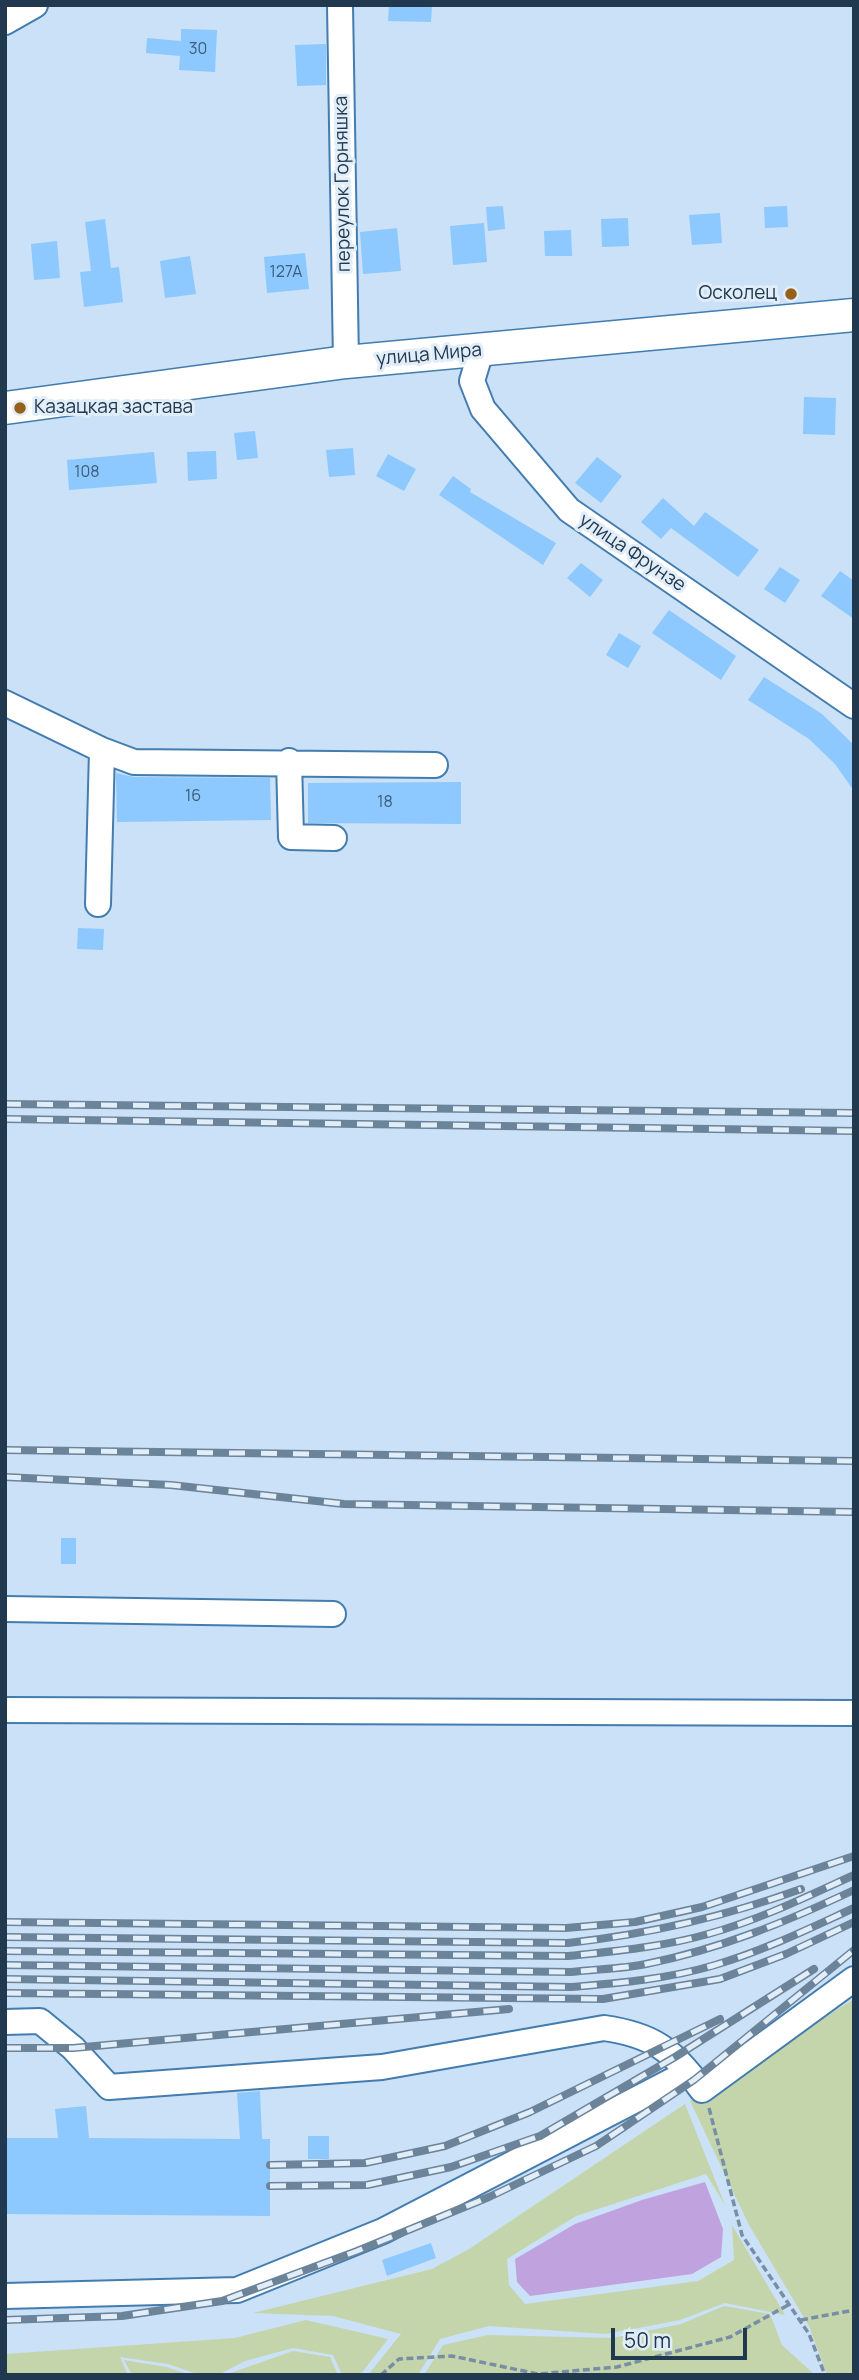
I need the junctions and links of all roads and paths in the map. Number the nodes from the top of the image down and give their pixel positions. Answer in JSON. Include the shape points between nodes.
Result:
{"nodes":[{"id":1,"x":35,"y":5,"type":"edge"},
{"id":2,"x":340,"y":5,"type":"edge"},
{"id":3,"x":5,"y":22,"type":"edge"},
{"id":4,"x":854,"y":315,"type":"edge"},
{"id":5,"x":481,"y":351,"type":"junction"},
{"id":6,"x":346,"y":362,"type":"junction"},
{"id":7,"x":5,"y":408,"type":"edge"},
{"id":8,"x":5,"y":703,"type":"edge"},
{"id":9,"x":854,"y":706,"type":"edge"},
{"id":10,"x":102,"y":750,"type":"junction"},
{"id":11,"x":289,"y":761,"type":"junction"},
{"id":12,"x":435,"y":765,"type":"dead end"},
{"id":13,"x":334,"y":838,"type":"dead end"},
{"id":14,"x":97,"y":904,"type":"dead end"},
{"id":15,"x":5,"y":1609,"type":"edge"},
{"id":16,"x":333,"y":1614,"type":"dead end"},
{"id":17,"x":5,"y":1710,"type":"edge"},
{"id":18,"x":854,"y":1713,"type":"edge"},
{"id":19,"x":854,"y":1979,"type":"edge"},
{"id":20,"x":5,"y":2022,"type":"edge"},
{"id":21,"x":694,"y":2082,"type":"junction"},
{"id":22,"x":5,"y":2296,"type":"edge"},
{"id":23,"x":790,"y":2304,"type":"junction"},
{"id":24,"x":854,"y":2310,"type":"edge"},
{"id":25,"x":801,"y":2320,"type":"junction"},
{"id":26,"x":381,"y":2375,"type":"edge"},
{"id":27,"x":825,"y":2375,"type":"edge"}],
"edges":[{"from":1,"to":3,"type":"street"},
{"from":2,"to":6,"type":"street","name":"переулок Горняшка"},
{"from":4,"to":5,"type":"main road","name":"улица Мира"},
{"from":5,"to":6,"type":"main road","name":"улица Мира"},
{"from":5,"to":9,"type":"street","name":"улица Фрунзе","via":[[472,381],[483,409],[569,510]]},
{"from":6,"to":7,"type":"main road","name":"улица Мира"},
{"from":8,"to":10,"type":"street"},
{"from":10,"to":11,"type":"street","via":[[134,762]]},
{"from":10,"to":14,"type":"street"},
{"from":11,"to":12,"type":"street"},
{"from":11,"to":13,"type":"street","via":[[291,836]]},
{"from":15,"to":16,"type":"street"},
{"from":17,"to":18,"type":"street"},
{"from":19,"to":21,"type":"street"},
{"from":20,"to":21,"type":"street","via":[[40,2021],[109,2087],[382,2067],[604,2028],[634,2032],[665,2047]]},
{"from":21,"to":22,"type":"street","via":[[383,2231],[237,2290]]},
{"from":21,"to":23,"type":"path","via":[[716,2125],[742,2235]]},
{"from":23,"to":25,"type":"path"},
{"from":23,"to":26,"type":"path","via":[[730,2337],[617,2367],[538,2374],[452,2356],[399,2359]]},
{"from":24,"to":25,"type":"path"},
{"from":25,"to":27,"type":"path"}]}
